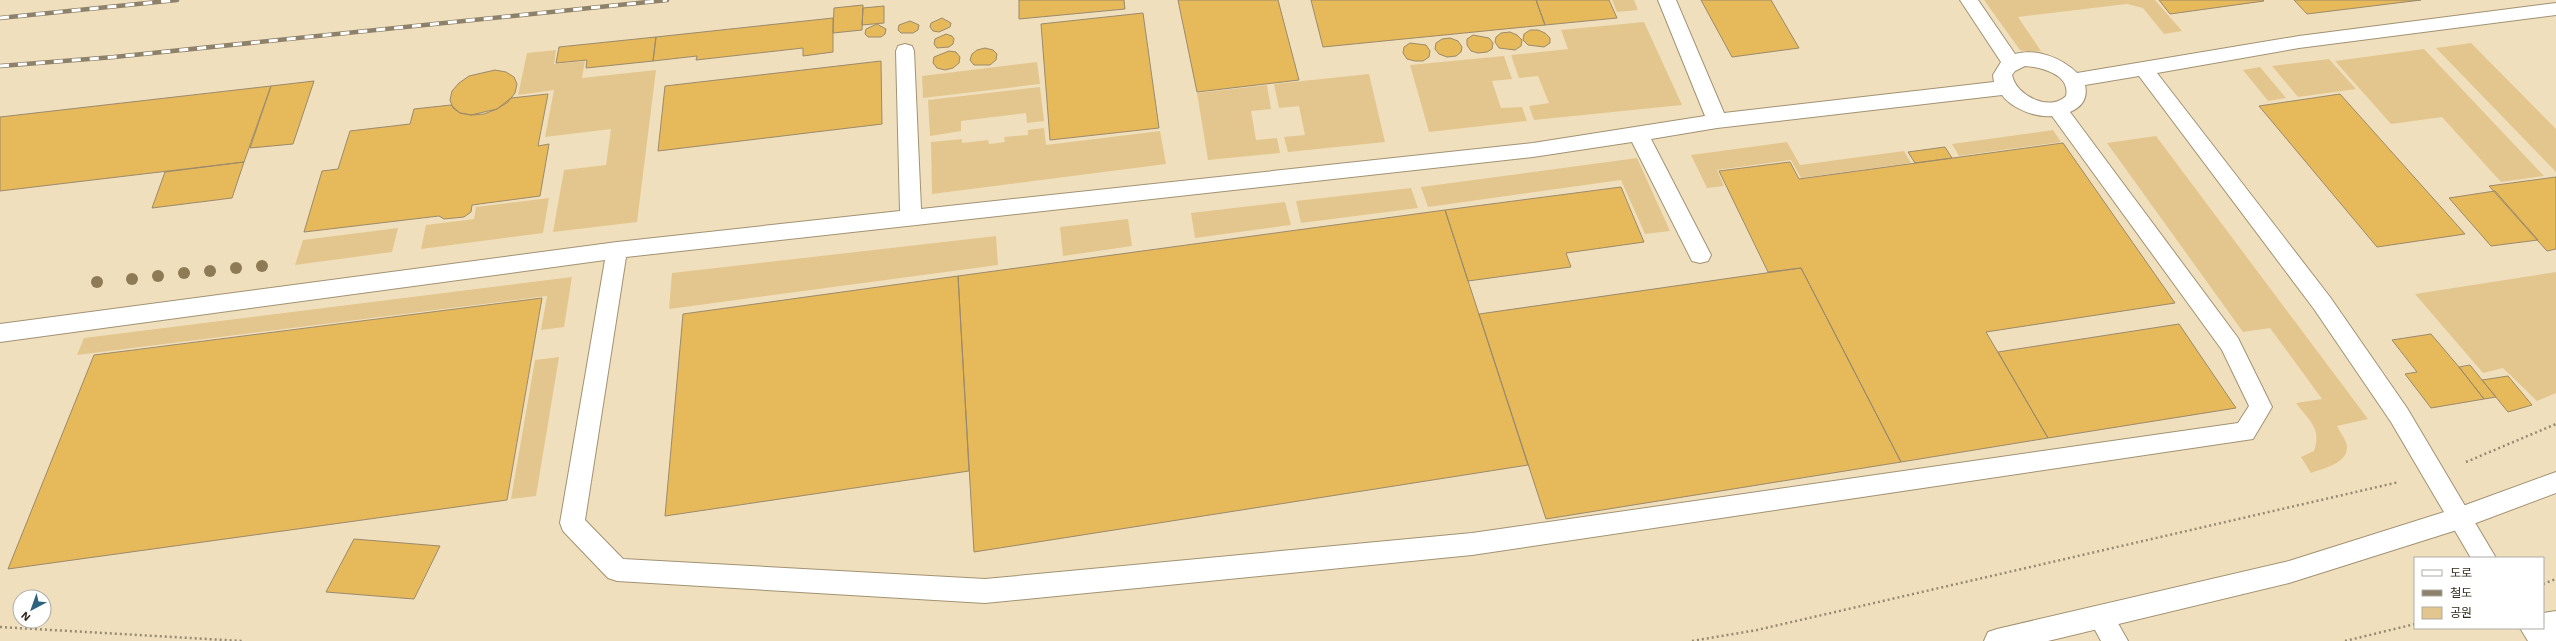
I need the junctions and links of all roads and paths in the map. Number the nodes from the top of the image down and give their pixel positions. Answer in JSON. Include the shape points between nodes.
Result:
{"nodes":[{"id":1,"x":1667,"y":0,"type":"edge"},
{"id":2,"x":1969,"y":0,"type":"edge"},
{"id":3,"x":2554,"y":12,"type":"edge"},
{"id":4,"x":905,"y":51,"type":"dead end"},
{"id":5,"x":2011,"y":63,"type":"junction"},
{"id":6,"x":2145,"y":70,"type":"junction"},
{"id":7,"x":2073,"y":80,"type":"junction"},
{"id":8,"x":2006,"y":88,"type":"junction"},
{"id":9,"x":2057,"y":109,"type":"junction"},
{"id":10,"x":1717,"y":121,"type":"junction"},
{"id":11,"x":1638,"y":133,"type":"junction"},
{"id":12,"x":911,"y":219,"type":"junction"},
{"id":13,"x":617,"y":250,"type":"junction"},
{"id":14,"x":1700,"y":255,"type":"dead end"},
{"id":15,"x":0,"y":333,"type":"edge"},
{"id":16,"x":2556,"y":424,"type":"edge"},
{"id":17,"x":2435,"y":476,"type":"junction"},
{"id":18,"x":2556,"y":482,"type":"edge"},
{"id":19,"x":2460,"y":518,"type":"junction"},
{"id":20,"x":2483,"y":557,"type":"edge"},
{"id":21,"x":2556,"y":578,"type":"edge"},
{"id":22,"x":2544,"y":584,"type":"edge"},
{"id":23,"x":2100,"y":617,"type":"junction"},
{"id":24,"x":2556,"y":623,"type":"edge"},
{"id":25,"x":2414,"y":624,"type":"edge"},
{"id":26,"x":2544,"y":625,"type":"edge"},
{"id":27,"x":0,"y":627,"type":"edge"},
{"id":28,"x":2534,"y":629,"type":"edge"},
{"id":29,"x":242,"y":641,"type":"edge"},
{"id":30,"x":1692,"y":641,"type":"edge"},
{"id":31,"x":1997,"y":641,"type":"edge"},
{"id":32,"x":2115,"y":641,"type":"edge"},
{"id":33,"x":2345,"y":641,"type":"edge"},
{"id":34,"x":2545,"y":641,"type":"edge"}],
"edges":[{"from":1,"to":10,"type":"main road"},
{"from":2,"to":5,"type":"main road"},
{"from":3,"to":6,"type":"main road","via":[[2299,42]]},
{"from":4,"to":12,"type":"main road"},
{"from":5,"to":7,"type":"main road","via":[[2022,59],[2050,64],[2063,70]]},
{"from":5,"to":8,"type":"main road","via":[[2004,69],[2002,79]]},
{"from":6,"to":7,"type":"main road"},
{"from":6,"to":17,"type":"main road","via":[[2322,303],[2399,415]]},
{"from":7,"to":9,"type":"main road","via":[[2077,90],[2076,99],[2069,106]]},
{"from":8,"to":9,"type":"main road","via":[[2028,105]]},
{"from":8,"to":10,"type":"main road"},
{"from":9,"to":13,"type":"main road","via":[[2230,344],[2261,408],[2245,432],[1464,544],[985,591],[617,570],[572,523]]},
{"from":10,"to":11,"type":"main road"},
{"from":11,"to":12,"type":"main road","via":[[1533,150]]},
{"from":11,"to":14,"type":"main road"},
{"from":12,"to":13,"type":"main road"},
{"from":13,"to":15,"type":"main road"},
{"from":16,"to":17,"type":"path"},
{"from":17,"to":19,"type":"main road"},
{"from":17,"to":30,"type":"path","via":[[2395,483],[1757,630]]},
{"from":18,"to":19,"type":"main road"},
{"from":19,"to":20,"type":"main road"},
{"from":19,"to":23,"type":"main road","via":[[2289,572]]},
{"from":21,"to":22,"type":"path"},
{"from":23,"to":31,"type":"main road"},
{"from":23,"to":32,"type":"main road"},
{"from":24,"to":26,"type":"main road"},
{"from":25,"to":33,"type":"path"},
{"from":27,"to":29,"type":"path"},
{"from":28,"to":34,"type":"main road"}]}
